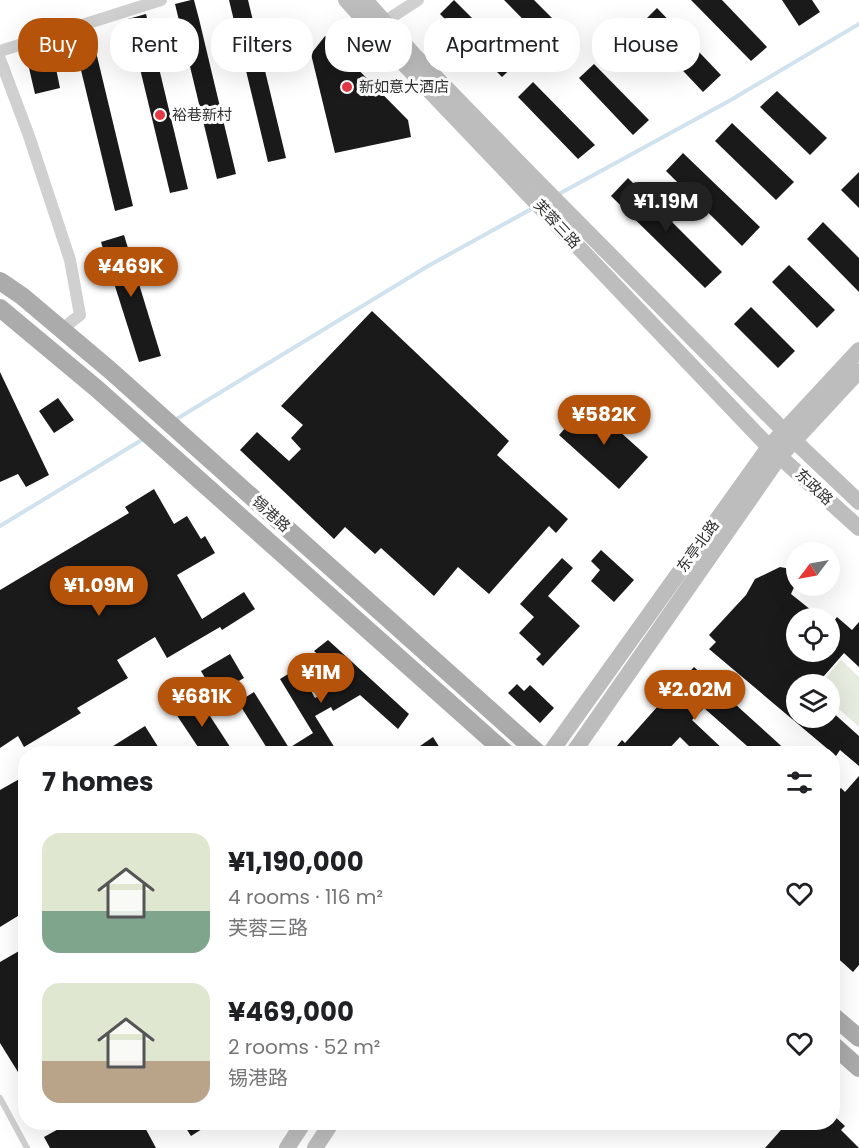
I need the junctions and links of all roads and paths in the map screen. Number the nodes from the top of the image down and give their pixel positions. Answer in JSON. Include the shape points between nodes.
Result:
{"nodes":[{"id":1,"x":161,"y":0,"type":"edge"},
{"id":2,"x":346,"y":0,"type":"edge"},
{"id":3,"x":365,"y":0,"type":"edge"},
{"id":4,"x":418,"y":0,"type":"edge"},
{"id":5,"x":381,"y":18,"type":"edge"},
{"id":6,"x":390,"y":18,"type":"edge"},
{"id":7,"x":0,"y":51,"type":"edge"},
{"id":8,"x":412,"y":53,"type":"edge"},
{"id":9,"x":0,"y":59,"type":"edge"},
{"id":10,"x":525,"y":179,"type":"junction"},
{"id":11,"x":0,"y":281,"type":"edge"},
{"id":12,"x":0,"y":308,"type":"edge"},
{"id":13,"x":62,"y":329,"type":"junction"},
{"id":14,"x":859,"y":350,"type":"edge"},
{"id":15,"x":859,"y":371,"type":"edge"},
{"id":16,"x":790,"y":435,"type":"junction"},
{"id":17,"x":775,"y":451,"type":"junction"},
{"id":18,"x":859,"y":502,"type":"edge"},
{"id":19,"x":859,"y":528,"type":"edge"},
{"id":20,"x":498,"y":746,"type":"edge"},
{"id":21,"x":530,"y":746,"type":"edge"},
{"id":22,"x":555,"y":746,"type":"edge"},
{"id":23,"x":578,"y":746,"type":"edge"},
{"id":24,"x":840,"y":1022,"type":"edge"},
{"id":25,"x":859,"y":1038,"type":"edge"},
{"id":26,"x":840,"y":1051,"type":"edge"},
{"id":27,"x":859,"y":1068,"type":"edge"},
{"id":28,"x":0,"y":1098,"type":"edge"},
{"id":29,"x":299,"y":1130,"type":"edge"},
{"id":30,"x":327,"y":1130,"type":"edge"},
{"id":31,"x":27,"y":1148,"type":"edge"},
{"id":32,"x":287,"y":1148,"type":"edge"},
{"id":33,"x":315,"y":1148,"type":"edge"}],
"edges":[{"from":1,"to":7,"type":"street"},
{"from":2,"to":10,"type":"main road","name":"芙蓉三路","via":[[404,64]]},
{"from":3,"to":5,"type":"main road","name":"芙蓉三路"},
{"from":4,"to":6,"type":"street"},
{"from":8,"to":10,"type":"main road","name":"芙蓉三路"},
{"from":9,"to":13,"type":"street","via":[[70,260],[81,315]]},
{"from":10,"to":16,"type":"main road","name":"芙蓉三路","via":[[576,219]]},
{"from":10,"to":17,"type":"main road","name":"芙蓉三路","via":[[564,232]]},
{"from":11,"to":13,"type":"main road","name":"锡港路"},
{"from":12,"to":20,"type":"main road","name":"锡港路","via":[[138,425]]},
{"from":13,"to":21,"type":"main road","name":"锡港路"},
{"from":14,"to":16,"type":"main road","name":"东亭北路"},
{"from":15,"to":16,"type":"main road","name":"东亭北路"},
{"from":16,"to":17,"type":"main road","name":"东亭北路"},
{"from":16,"to":18,"type":"main road","name":"东政路"},
{"from":17,"to":19,"type":"main road","name":"东政路"},
{"from":17,"to":22,"type":"main road","name":"东亭北路"},
{"from":17,"to":23,"type":"main road","name":"东亭北路"},
{"from":24,"to":25,"type":"main road"},
{"from":26,"to":27,"type":"main road"},
{"from":28,"to":31,"type":"lane"},
{"from":29,"to":32,"type":"main road"},
{"from":30,"to":33,"type":"main road"}]}
